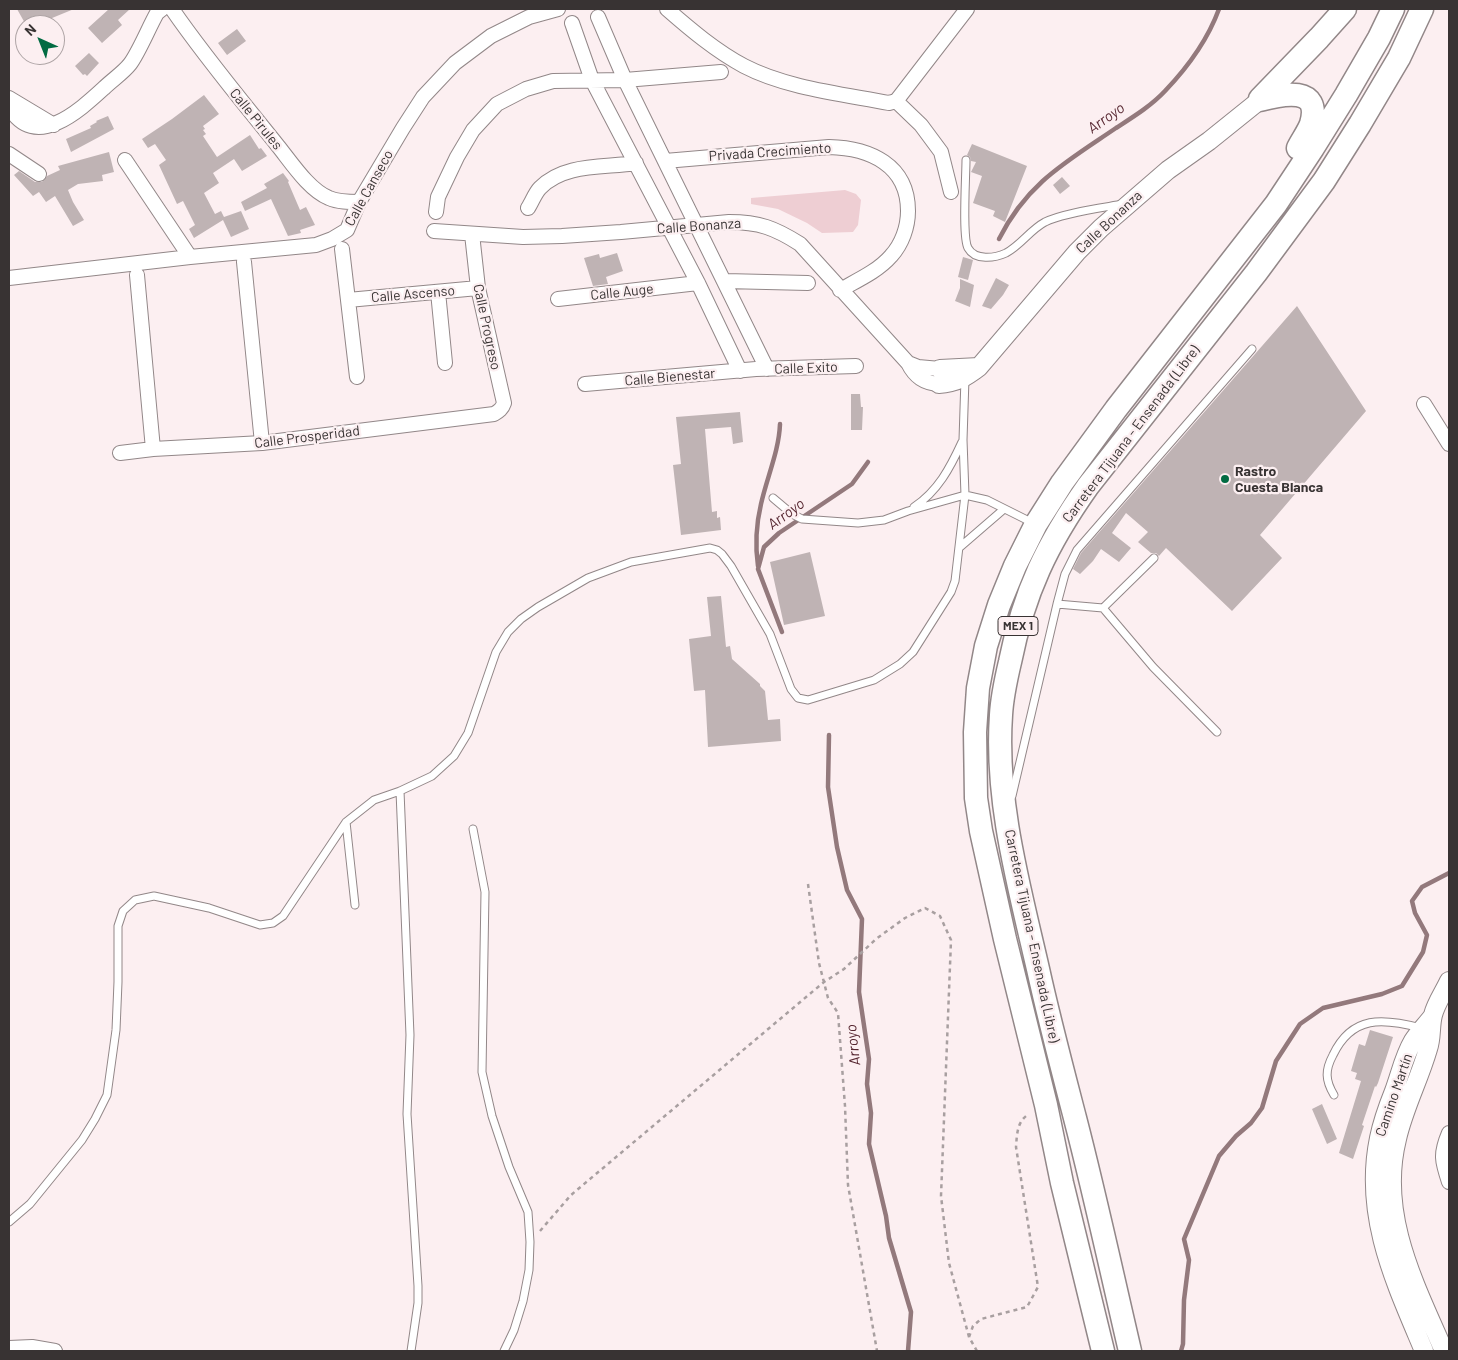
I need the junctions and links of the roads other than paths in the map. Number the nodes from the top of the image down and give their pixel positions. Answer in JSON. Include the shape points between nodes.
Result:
{"nodes":[{"id":1,"x":162,"y":9,"type":"edge"},
{"id":2,"x":172,"y":9,"type":"edge"},
{"id":3,"x":558,"y":9,"type":"edge"},
{"id":4,"x":667,"y":9,"type":"edge"},
{"id":5,"x":967,"y":9,"type":"edge"},
{"id":6,"x":1345,"y":9,"type":"edge"},
{"id":7,"x":1393,"y":9,"type":"edge"},
{"id":8,"x":1422,"y":9,"type":"edge"},
{"id":9,"x":598,"y":17,"type":"dead end"},
{"id":10,"x":572,"y":23,"type":"dead end"},
{"id":11,"x":721,"y":72,"type":"dead end"},
{"id":12,"x":592,"y":80,"type":"junction"},
{"id":13,"x":625,"y":80,"type":"junction"},
{"id":14,"x":9,"y":98,"type":"edge"},
{"id":15,"x":1260,"y":100,"type":"junction"},
{"id":16,"x":896,"y":101,"type":"junction"},
{"id":17,"x":9,"y":107,"type":"edge"},
{"id":18,"x":54,"y":125,"type":"junction"},
{"id":19,"x":9,"y":154,"type":"edge"},
{"id":20,"x":125,"y":160,"type":"dead end"},
{"id":21,"x":966,"y":160,"type":"dead end"},
{"id":22,"x":665,"y":161,"type":"junction"},
{"id":23,"x":636,"y":163,"type":"junction"},
{"id":24,"x":39,"y":174,"type":"dead end"},
{"id":25,"x":952,"y":192,"type":"dead end"},
{"id":26,"x":359,"y":202,"type":"junction"},
{"id":27,"x":1128,"y":203,"type":"junction"},
{"id":28,"x":1276,"y":204,"type":"junction"},
{"id":29,"x":528,"y":208,"type":"dead end"},
{"id":30,"x":436,"y":212,"type":"dead end"},
{"id":31,"x":696,"y":225,"type":"junction"},
{"id":32,"x":669,"y":227,"type":"junction"},
{"id":33,"x":434,"y":231,"type":"dead end"},
{"id":34,"x":472,"y":234,"type":"junction"},
{"id":35,"x":342,"y":249,"type":"dead end"},
{"id":36,"x":190,"y":257,"type":"junction"},
{"id":37,"x":244,"y":262,"type":"dead end"},
{"id":38,"x":137,"y":275,"type":"dead end"},
{"id":39,"x":9,"y":278,"type":"edge"},
{"id":40,"x":725,"y":281,"type":"junction"},
{"id":41,"x":808,"y":282,"type":"dead end"},
{"id":42,"x":692,"y":284,"type":"junction"},
{"id":43,"x":478,"y":288,"type":"junction"},
{"id":44,"x":840,"y":290,"type":"junction"},
{"id":45,"x":438,"y":292,"type":"junction"},
{"id":46,"x":558,"y":298,"type":"dead end"},
{"id":47,"x":348,"y":300,"type":"junction"},
{"id":48,"x":1252,"y":349,"type":"dead end"},
{"id":49,"x":445,"y":364,"type":"dead end"},
{"id":50,"x":856,"y":366,"type":"dead end"},
{"id":51,"x":762,"y":369,"type":"junction"},
{"id":52,"x":740,"y":371,"type":"junction"},
{"id":53,"x":969,"y":371,"type":"junction"},
{"id":54,"x":939,"y":376,"type":"joint"},
{"id":55,"x":357,"y":377,"type":"dead end"},
{"id":56,"x":585,"y":384,"type":"dead end"},
{"id":57,"x":1424,"y":404,"type":"dead end"},
{"id":58,"x":494,"y":414,"type":"joint"},
{"id":59,"x":1445,"y":430,"type":"edge"},
{"id":60,"x":963,"y":440,"type":"junction"},
{"id":61,"x":262,"y":443,"type":"junction"},
{"id":62,"x":1449,"y":444,"type":"edge"},
{"id":63,"x":153,"y":450,"type":"junction"},
{"id":64,"x":120,"y":453,"type":"dead end"},
{"id":65,"x":964,"y":494,"type":"junction"},
{"id":66,"x":773,"y":498,"type":"dead end"},
{"id":67,"x":1004,"y":509,"type":"junction"},
{"id":68,"x":908,"y":511,"type":"junction"},
{"id":69,"x":1036,"y":524,"type":"junction"},
{"id":70,"x":960,"y":547,"type":"junction"},
{"id":71,"x":1154,"y":558,"type":"dead end"},
{"id":72,"x":1057,"y":604,"type":"junction"},
{"id":73,"x":1103,"y":608,"type":"junction"},
{"id":74,"x":1217,"y":732,"type":"dead end"},
{"id":75,"x":400,"y":791,"type":"junction"},
{"id":76,"x":1007,"y":819,"type":"junction"},
{"id":77,"x":346,"y":822,"type":"junction"},
{"id":78,"x":473,"y":829,"type":"dead end"},
{"id":79,"x":355,"y":905,"type":"dead end"},
{"id":80,"x":1449,"y":981,"type":"edge"},
{"id":81,"x":1429,"y":1026,"type":"junction"},
{"id":82,"x":1334,"y":1094,"type":"dead end"},
{"id":83,"x":1449,"y":1133,"type":"edge"},
{"id":84,"x":1449,"y":1182,"type":"edge"},
{"id":85,"x":9,"y":1222,"type":"edge"},
{"id":86,"x":9,"y":1348,"type":"edge"},
{"id":87,"x":33,"y":1349,"type":"edge"},
{"id":88,"x":55,"y":1351,"type":"edge"},
{"id":89,"x":411,"y":1351,"type":"edge"},
{"id":90,"x":504,"y":1351,"type":"edge"},
{"id":91,"x":1103,"y":1351,"type":"edge"},
{"id":92,"x":1130,"y":1351,"type":"edge"},
{"id":93,"x":1424,"y":1351,"type":"edge"},
{"id":94,"x":1444,"y":1351,"type":"edge"}],
"edges":[{"from":1,"to":18,"type":"street","via":[[130,64],[75,114]]},
{"from":2,"to":26,"type":"street","name":"Calle Pirules","via":[[246,107],[312,185],[328,198]]},
{"from":3,"to":26,"type":"street","name":"Calle Canseco","via":[[529,17],[490,36],[455,63],[423,97]]},
{"from":4,"to":16,"type":"street","via":[[715,48],[775,79],[888,103]]},
{"from":5,"to":16,"type":"street"},
{"from":6,"to":15,"type":"highway"},
{"from":7,"to":28,"type":"highway","name":"Carretera Tijuana - Ensenada (Libre)","number":"MEX 1","via":[[1346,95]]},
{"from":8,"to":76,"type":"highway","name":"Carretera Tijuana - Ensenada (Libre)","number":"MEX 1","via":[[1399,58],[1324,181],[1256,273],[1088,486],[1048,549],[1016,630],[1001,712],[1000,748]]},
{"from":9,"to":13,"type":"street"},
{"from":10,"to":12,"type":"street"},
{"from":11,"to":13,"type":"street"},
{"from":12,"to":13,"type":"street"},
{"from":12,"to":23,"type":"street"},
{"from":12,"to":30,"type":"street","via":[[554,81],[526,89],[497,104],[473,130],[457,157],[438,197]]},
{"from":13,"to":22,"type":"street"},
{"from":14,"to":18,"type":"street"},
{"from":15,"to":27,"type":"street","name":"Calle Bonanza"},
{"from":15,"to":28,"type":"highway","via":[[1294,94],[1305,97],[1312,104],[1310,125]]},
{"from":16,"to":25,"type":"street","via":[[921,125],[940,152]]},
{"from":17,"to":18,"type":"street","via":[[22,122],[37,126]]},
{"from":19,"to":24,"type":"street"},
{"from":20,"to":36,"type":"street"},
{"from":21,"to":27,"type":"lane","via":[[965,234],[968,248],[974,255],[994,257],[1005,254],[1043,223]]},
{"from":22,"to":31,"type":"street"},
{"from":22,"to":44,"type":"street","name":"Privada Crecimiento","via":[[829,147],[876,156],[903,182],[908,199],[904,235],[892,255],[880,266]]},
{"from":23,"to":29,"type":"street","via":[[575,169],[555,176],[539,189]]},
{"from":23,"to":32,"type":"street"},
{"from":26,"to":36,"type":"street","name":"Calle Canseco","via":[[347,230],[316,245]]},
{"from":27,"to":53,"type":"street","name":"Calle Bonanza","via":[[1077,252]]},
{"from":28,"to":69,"type":"highway","name":"Carretera Tijuana - Ensenada (Libre)","number":"MEX 1","via":[[1090,444]]},
{"from":31,"to":32,"type":"street","name":"Calle Bonanza"},
{"from":31,"to":40,"type":"street"},
{"from":31,"to":44,"type":"street","name":"Calle Bonanza","via":[[748,222],[782,232],[800,244]]},
{"from":32,"to":34,"type":"street","name":"Calle Bonanza","via":[[552,236]]},
{"from":32,"to":42,"type":"street"},
{"from":33,"to":34,"type":"street","name":"Calle Bonanza"},
{"from":34,"to":43,"type":"street","name":"Calle Progreso"},
{"from":35,"to":47,"type":"street"},
{"from":36,"to":39,"type":"street","name":"Calle Canseco"},
{"from":37,"to":61,"type":"street"},
{"from":38,"to":63,"type":"street"},
{"from":40,"to":41,"type":"street"},
{"from":40,"to":51,"type":"street"},
{"from":42,"to":46,"type":"street","name":"Calle Auge"},
{"from":42,"to":52,"type":"street"},
{"from":43,"to":45,"type":"street","name":"Calle Ascenso"},
{"from":43,"to":58,"type":"street","name":"Calle Progreso","via":[[504,403]]},
{"from":44,"to":54,"type":"street","name":"Calle Bonanza","via":[[908,363]]},
{"from":45,"to":47,"type":"street","name":"Calle Ascenso"},
{"from":45,"to":49,"type":"street"},
{"from":47,"to":55,"type":"street"},
{"from":48,"to":72,"type":"lane","via":[[1077,550],[1065,574]]},
{"from":50,"to":51,"type":"street","name":"Calle Exito"},
{"from":51,"to":52,"type":"street","name":"Calle Bienestar"},
{"from":52,"to":56,"type":"street","name":"Calle Bienestar"},
{"from":53,"to":54,"type":"street","name":"Calle Bonanza"},
{"from":53,"to":60,"type":"lane"},
{"from":57,"to":59,"type":"street"},
{"from":58,"to":61,"type":"street","name":"Calle Prosperidad"},
{"from":59,"to":62,"type":"street"},
{"from":60,"to":65,"type":"lane"},
{"from":60,"to":68,"type":"lane","via":[[938,485],[926,499]]},
{"from":61,"to":63,"type":"street","name":"Calle Prosperidad"},
{"from":63,"to":64,"type":"street","name":"Calle Prosperidad"},
{"from":65,"to":67,"type":"lane"},
{"from":65,"to":68,"type":"lane"},
{"from":65,"to":70,"type":"lane"},
{"from":66,"to":68,"type":"lane","via":[[802,519],[858,523],[884,520]]},
{"from":67,"to":69,"type":"lane"},
{"from":67,"to":70,"type":"lane"},
{"from":69,"to":91,"type":"highway","name":"Carretera Tijuana - Ensenada (Libre)","number":"MEX 1","via":[[999,605],[986,646],[978,688],[976,798],[1005,939]]},
{"from":70,"to":75,"type":"lane","via":[[955,581],[914,652],[874,680],[808,700],[798,698],[791,689],[770,634],[731,566],[717,550],[710,548],[631,562],[588,578],[538,607],[508,632],[496,652],[468,734],[454,756],[432,776]]},
{"from":71,"to":73,"type":"lane"},
{"from":72,"to":73,"type":"lane"},
{"from":72,"to":76,"type":"lane"},
{"from":73,"to":74,"type":"lane","via":[[1153,668]]},
{"from":75,"to":77,"type":"lane","via":[[374,800]]},
{"from":75,"to":89,"type":"lane","via":[[410,1035],[407,1114],[418,1286]]},
{"from":76,"to":92,"type":"highway","name":"Carretera Tijuana - Ensenada (Libre)","number":"MEX 1","via":[[1010,848],[1051,1029]]},
{"from":77,"to":79,"type":"lane"},
{"from":77,"to":85,"type":"lane","via":[[283,916],[273,923],[260,925],[209,908],[154,896],[135,900],[123,911],[118,926],[116,1030],[107,1096],[82,1140],[30,1204]]},
{"from":78,"to":90,"type":"lane","via":[[485,892],[482,1072],[492,1116],[528,1212],[530,1242],[523,1301]]},
{"from":80,"to":81,"type":"street","name":"Camino Martín"},
{"from":81,"to":82,"type":"lane","via":[[1375,1022],[1356,1027],[1337,1047],[1328,1065],[1328,1085]]},
{"from":81,"to":93,"type":"street","name":"Camino Martín","via":[[1413,1042],[1391,1098],[1379,1138],[1375,1167],[1378,1222],[1386,1256]]},
{"from":81,"to":94,"type":"street","name":"Camino Martín","via":[[1429,1047],[1396,1141],[1392,1186],[1401,1245],[1414,1285]]},
{"from":83,"to":84,"type":"street","via":[[1442,1154]]},
{"from":86,"to":87,"type":"street"},
{"from":87,"to":88,"type":"street"}]}
